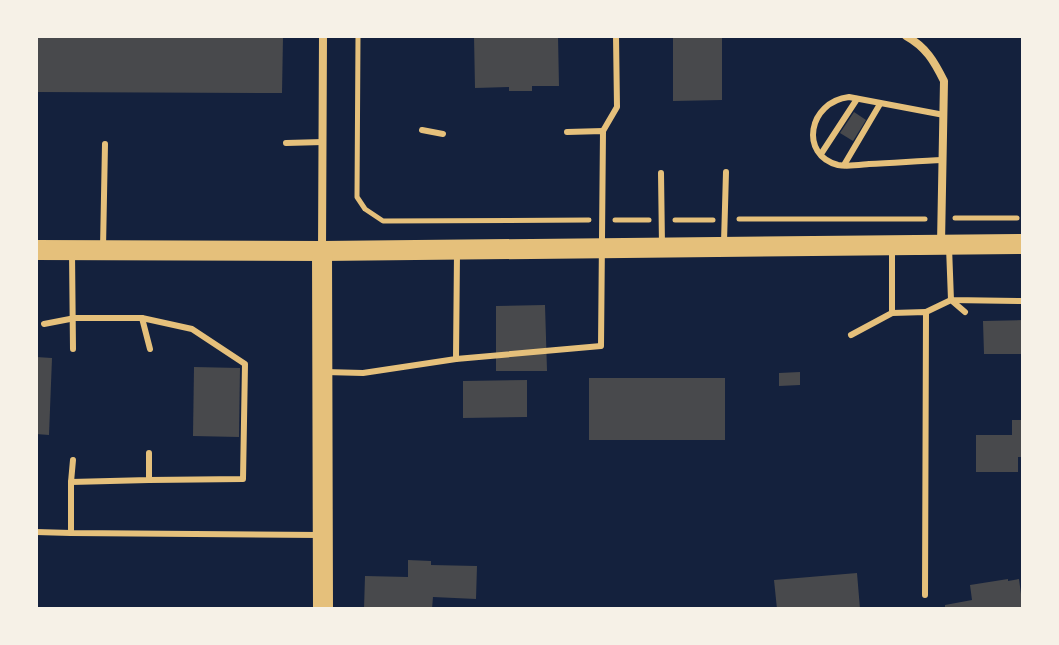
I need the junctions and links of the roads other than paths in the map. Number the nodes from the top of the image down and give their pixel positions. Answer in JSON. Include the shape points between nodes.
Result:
{"nodes":[{"id":1,"x":323,"y":36,"type":"edge"},
{"id":2,"x":616,"y":36,"type":"edge"},
{"id":3,"x":906,"y":36,"type":"edge"},
{"id":4,"x":857,"y":99,"type":"junction"},
{"id":5,"x":880,"y":104,"type":"junction"},
{"id":6,"x":944,"y":115,"type":"junction"},
{"id":7,"x":422,"y":130,"type":"dead end"},
{"id":8,"x":603,"y":131,"type":"junction"},
{"id":9,"x":567,"y":132,"type":"dead end"},
{"id":10,"x":443,"y":134,"type":"dead end"},
{"id":11,"x":323,"y":142,"type":"junction"},
{"id":12,"x":286,"y":143,"type":"dead end"},
{"id":13,"x":105,"y":144,"type":"dead end"},
{"id":14,"x":821,"y":154,"type":"junction"},
{"id":15,"x":943,"y":160,"type":"junction"},
{"id":16,"x":844,"y":165,"type":"junction"},
{"id":17,"x":726,"y":172,"type":"dead end"},
{"id":18,"x":661,"y":173,"type":"dead end"},
{"id":19,"x":892,"y":244,"type":"junction"},
{"id":20,"x":945,"y":244,"type":"junction"},
{"id":21,"x":1023,"y":244,"type":"edge"},
{"id":22,"x":724,"y":246,"type":"junction"},
{"id":23,"x":603,"y":247,"type":"junction"},
{"id":24,"x":662,"y":247,"type":"junction"},
{"id":25,"x":457,"y":249,"type":"junction"},
{"id":26,"x":36,"y":250,"type":"edge"},
{"id":27,"x":72,"y":250,"type":"junction"},
{"id":28,"x":103,"y":250,"type":"junction"},
{"id":29,"x":322,"y":251,"type":"junction"},
{"id":30,"x":951,"y":300,"type":"junction"},
{"id":31,"x":1023,"y":301,"type":"edge"},
{"id":32,"x":926,"y":312,"type":"junction"},
{"id":33,"x":965,"y":312,"type":"dead end"},
{"id":34,"x":892,"y":313,"type":"junction"},
{"id":35,"x":75,"y":318,"type":"junction"},
{"id":36,"x":142,"y":318,"type":"junction"},
{"id":37,"x":44,"y":324,"type":"dead end"},
{"id":38,"x":851,"y":335,"type":"dead end"},
{"id":39,"x":73,"y":349,"type":"dead end"},
{"id":40,"x":150,"y":349,"type":"dead end"},
{"id":41,"x":456,"y":359,"type":"junction"},
{"id":42,"x":322,"y":372,"type":"junction"},
{"id":43,"x":149,"y":453,"type":"dead end"},
{"id":44,"x":73,"y":460,"type":"dead end"},
{"id":45,"x":149,"y":480,"type":"junction"},
{"id":46,"x":71,"y":482,"type":"junction"},
{"id":47,"x":36,"y":532,"type":"edge"},
{"id":48,"x":71,"y":533,"type":"junction"},
{"id":49,"x":323,"y":535,"type":"junction"},
{"id":50,"x":925,"y":595,"type":"dead end"},
{"id":51,"x":323,"y":609,"type":"edge"}],
"edges":[{"from":1,"to":11,"type":"street"},
{"from":2,"to":8,"type":"lane","via":[[617,107]]},
{"from":3,"to":6,"type":"street","via":[[933,58],[944,81]]},
{"from":4,"to":5,"type":"lane"},
{"from":4,"to":14,"type":"lane"},
{"from":4,"to":14,"type":"lane","via":[[838,99],[820,111],[813,133]]},
{"from":5,"to":6,"type":"lane"},
{"from":5,"to":16,"type":"lane"},
{"from":6,"to":15,"type":"street"},
{"from":7,"to":10,"type":"lane"},
{"from":8,"to":9,"type":"lane"},
{"from":8,"to":23,"type":"lane"},
{"from":11,"to":12,"type":"lane"},
{"from":11,"to":29,"type":"street"},
{"from":13,"to":28,"type":"lane"},
{"from":14,"to":16,"type":"lane"},
{"from":15,"to":16,"type":"lane"},
{"from":15,"to":20,"type":"street"},
{"from":17,"to":22,"type":"lane"},
{"from":18,"to":24,"type":"lane"},
{"from":19,"to":20,"type":"main road"},
{"from":19,"to":22,"type":"main road"},
{"from":19,"to":34,"type":"lane"},
{"from":20,"to":21,"type":"main road"},
{"from":20,"to":30,"type":"lane"},
{"from":22,"to":24,"type":"main road"},
{"from":23,"to":24,"type":"main road"},
{"from":23,"to":25,"type":"main road"},
{"from":23,"to":41,"type":"lane","via":[[601,346]]},
{"from":25,"to":29,"type":"main road"},
{"from":25,"to":41,"type":"lane"},
{"from":26,"to":27,"type":"main road"},
{"from":27,"to":28,"type":"main road"},
{"from":27,"to":35,"type":"lane"},
{"from":28,"to":29,"type":"main road"},
{"from":29,"to":42,"type":"main road"},
{"from":30,"to":31,"type":"lane"},
{"from":30,"to":32,"type":"lane"},
{"from":30,"to":33,"type":"lane"},
{"from":32,"to":34,"type":"lane"},
{"from":32,"to":50,"type":"lane"},
{"from":34,"to":38,"type":"lane"},
{"from":35,"to":36,"type":"lane"},
{"from":35,"to":37,"type":"lane"},
{"from":35,"to":39,"type":"lane"},
{"from":36,"to":40,"type":"lane"},
{"from":36,"to":45,"type":"lane","via":[[192,329],[245,364],[243,479]]},
{"from":41,"to":42,"type":"lane","via":[[363,373]]},
{"from":42,"to":49,"type":"main road"},
{"from":43,"to":45,"type":"lane"},
{"from":44,"to":46,"type":"lane"},
{"from":45,"to":46,"type":"lane"},
{"from":46,"to":48,"type":"lane"},
{"from":47,"to":48,"type":"lane"},
{"from":48,"to":49,"type":"lane"},
{"from":49,"to":51,"type":"main road"}]}
